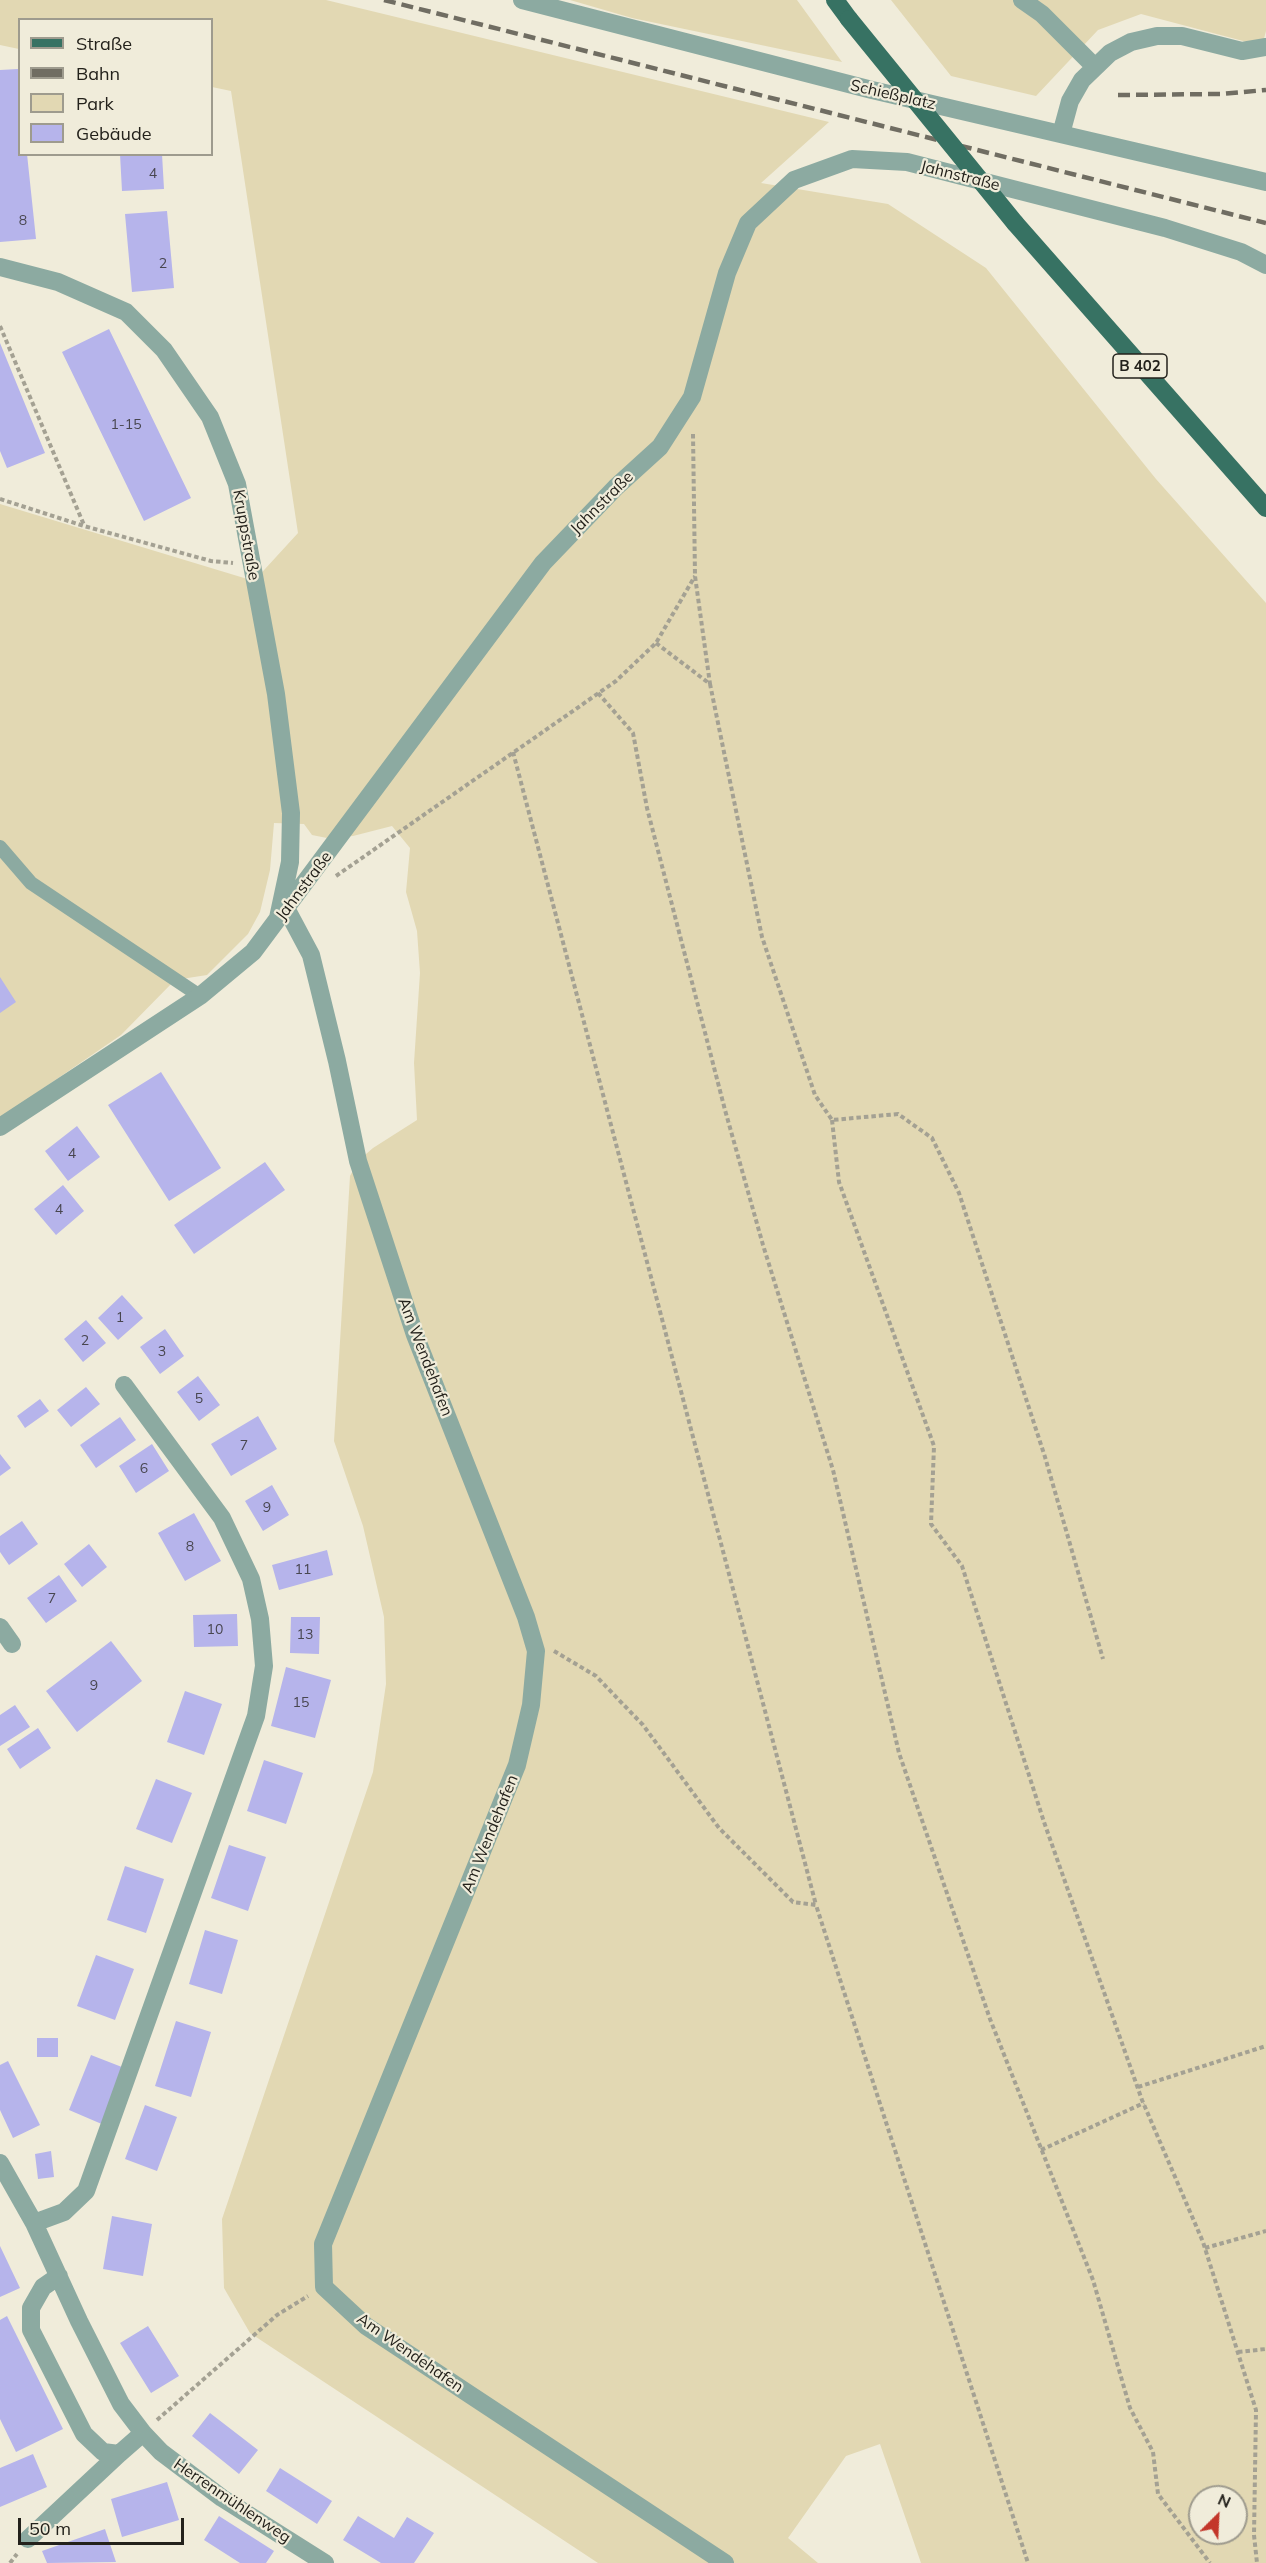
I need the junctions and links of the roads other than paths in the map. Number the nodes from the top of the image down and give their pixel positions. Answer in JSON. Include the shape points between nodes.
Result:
{"nodes":[{"id":1,"x":522,"y":0,"type":"edge"},
{"id":2,"x":835,"y":0,"type":"edge"},
{"id":3,"x":1022,"y":0,"type":"edge"},
{"id":4,"x":1266,"y":46,"type":"edge"},
{"id":5,"x":1094,"y":66,"type":"junction"},
{"id":6,"x":1061,"y":134,"type":"junction"},
{"id":7,"x":1266,"y":182,"type":"edge"},
{"id":8,"x":1266,"y":265,"type":"edge"},
{"id":9,"x":0,"y":267,"type":"edge"},
{"id":10,"x":1266,"y":508,"type":"edge"},
{"id":11,"x":0,"y":847,"type":"edge"},
{"id":12,"x":282,"y":917,"type":"junction"},
{"id":13,"x":200,"y":996,"type":"junction"},
{"id":14,"x":0,"y":1127,"type":"edge"},
{"id":15,"x":124,"y":1385,"type":"dead end"},
{"id":16,"x":0,"y":1627,"type":"edge"},
{"id":17,"x":12,"y":1644,"type":"dead end"},
{"id":18,"x":0,"y":2163,"type":"edge"},
{"id":19,"x":34,"y":2223,"type":"junction"},
{"id":20,"x":59,"y":2276,"type":"junction"},
{"id":21,"x":143,"y":2433,"type":"junction"},
{"id":22,"x":119,"y":2454,"type":"junction"},
{"id":23,"x":28,"y":2540,"type":"dead end"},
{"id":24,"x":326,"y":2563,"type":"edge"},
{"id":25,"x":725,"y":2563,"type":"edge"}],
"edges":[{"from":1,"to":6,"type":"street","name":"Schießplatz"},
{"from":2,"to":10,"type":"main road","number":"B 402","bridge":true,"via":[[1015,223]]},
{"from":3,"to":5,"type":"street","via":[[1042,14]]},
{"from":4,"to":5,"type":"street","via":[[1242,51],[1182,36],[1157,36],[1110,52]]},
{"from":5,"to":6,"type":"street","via":[[1070,101]]},
{"from":6,"to":7,"type":"street","name":"Schießplatz"},
{"from":8,"to":12,"type":"street","name":"Jahnstraße","via":[[1241,252],[1165,228],[907,162],[852,159],[794,180],[748,223],[727,273],[692,397],[660,447],[543,563]]},
{"from":9,"to":12,"type":"street","name":"Kruppstraße","via":[[58,282],[126,312],[164,350],[215,428],[237,483],[276,694],[291,813],[290,862]]},
{"from":11,"to":13,"type":"lane","via":[[31,883]]},
{"from":12,"to":13,"type":"street","name":"Jahnstraße","via":[[253,952]]},
{"from":12,"to":25,"type":"street","name":"Am Wendehafen","via":[[311,955],[358,1161],[411,1324],[536,1651],[531,1705],[518,1765],[323,2244],[324,2287],[366,2326]]},
{"from":13,"to":14,"type":"street","name":"Jahnstraße"},
{"from":15,"to":19,"type":"street","via":[[222,1518],[251,1579],[264,1666],[256,1716],[86,2191],[64,2212]]},
{"from":16,"to":17,"type":"street"},
{"from":18,"to":19,"type":"street","name":"Herrenmühlenweg"},
{"from":19,"to":20,"type":"street","name":"Herrenmühlenweg"},
{"from":20,"to":21,"type":"street","name":"Herrenmühlenweg","via":[[121,2404]]},
{"from":20,"to":22,"type":"street","via":[[43,2287],[31,2308],[31,2330],[84,2434],[103,2452]]},
{"from":21,"to":22,"type":"street"},
{"from":21,"to":24,"type":"street","name":"Herrenmühlenweg","via":[[161,2452],[222,2498]]},
{"from":22,"to":23,"type":"street"}]}
